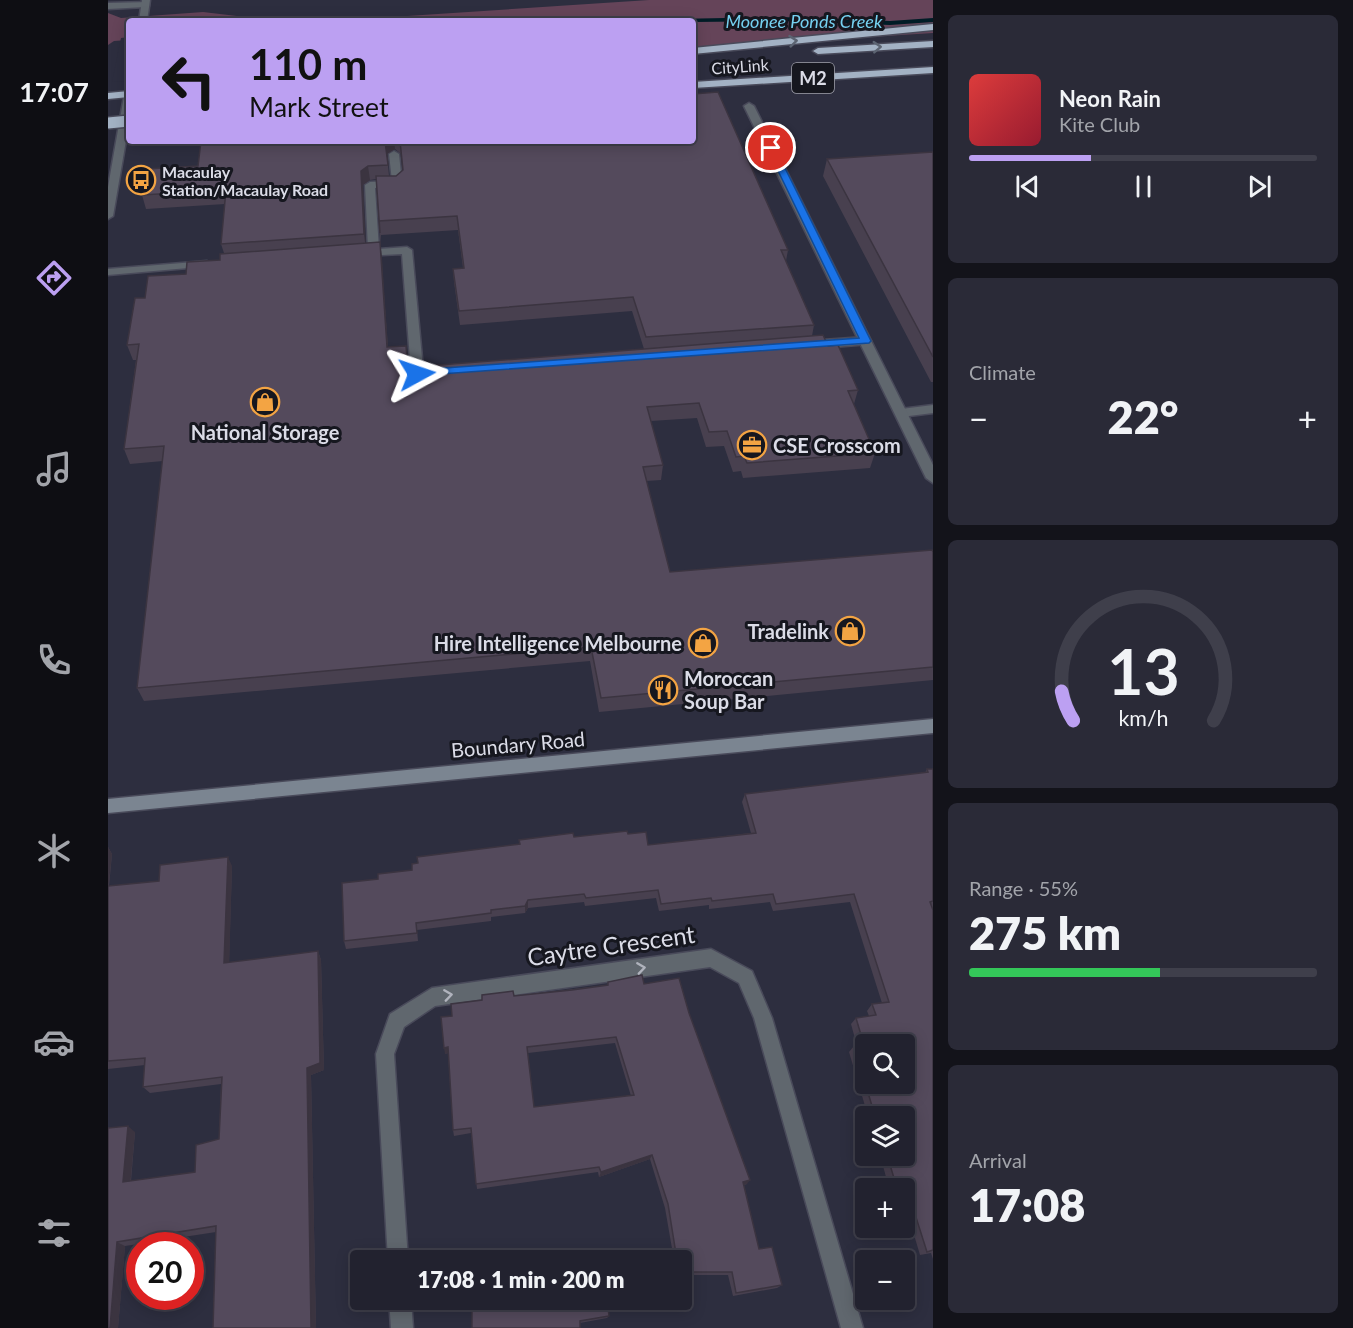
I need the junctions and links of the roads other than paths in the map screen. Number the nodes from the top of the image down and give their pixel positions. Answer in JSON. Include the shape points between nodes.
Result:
{"nodes":[{"id":1,"x":146,"y":2,"type":"edge"},
{"id":2,"x":108,"y":6,"type":"edge"},
{"id":3,"x":143,"y":18,"type":"edge"},
{"id":4,"x":933,"y":27,"type":"edge"},
{"id":5,"x":933,"y":44,"type":"edge"},
{"id":6,"x":696,"y":51,"type":"edge"},
{"id":7,"x":696,"y":58,"type":"edge"},
{"id":8,"x":933,"y":70,"type":"edge"},
{"id":9,"x":933,"y":78,"type":"edge"},
{"id":10,"x":717,"y":84,"type":"junction"},
{"id":11,"x":696,"y":85,"type":"edge"},
{"id":12,"x":126,"y":95,"type":"edge"},
{"id":13,"x":108,"y":96,"type":"edge"},
{"id":14,"x":749,"y":106,"type":"dead end"},
{"id":15,"x":126,"y":111,"type":"edge"},
{"id":16,"x":126,"y":122,"type":"edge"},
{"id":17,"x":108,"y":123,"type":"edge"},
{"id":18,"x":394,"y":154,"type":"dead end"},
{"id":19,"x":109,"y":204,"type":"edge"},
{"id":20,"x":108,"y":216,"type":"edge"},
{"id":21,"x":374,"y":252,"type":"junction"},
{"id":22,"x":351,"y":254,"type":"edge"},
{"id":23,"x":214,"y":264,"type":"edge"},
{"id":24,"x":108,"y":272,"type":"edge"},
{"id":25,"x":866,"y":341,"type":"junction"},
{"id":26,"x":799,"y":345,"type":"edge"},
{"id":27,"x":440,"y":372,"type":"edge"},
{"id":28,"x":933,"y":409,"type":"edge"},
{"id":29,"x":901,"y":413,"type":"junction"},
{"id":30,"x":933,"y":478,"type":"edge"},
{"id":31,"x":933,"y":726,"type":"edge"},
{"id":32,"x":108,"y":807,"type":"edge"},
{"id":33,"x":397,"y":1250,"type":"edge"},
{"id":34,"x":401,"y":1310,"type":"edge"},
{"id":35,"x":402,"y":1328,"type":"edge"},
{"id":36,"x":852,"y":1328,"type":"edge"}],
"edges":[{"from":1,"to":2,"type":"street"},
{"from":1,"to":3,"type":"street"},
{"from":6,"to":4,"type":"highway","one_way":true},
{"from":7,"to":5,"type":"highway","name":"CityLink","number":"M2","one_way":true},
{"from":8,"to":10,"type":"highway","name":"CityLink","number":"M2"},
{"from":9,"to":10,"type":"highway"},
{"from":10,"to":11,"type":"highway","name":"CityLink","number":"M2"},
{"from":12,"to":13,"type":"highway"},
{"from":14,"to":25,"type":"street"},
{"from":15,"to":19,"type":"street"},
{"from":16,"to":17,"type":"highway","bridge":true},
{"from":18,"to":21,"type":"street","via":[[397,184],[370,185]]},
{"from":19,"to":20,"type":"street"},
{"from":21,"to":22,"type":"street"},
{"from":21,"to":27,"type":"street","via":[[406,250],[417,374]]},
{"from":23,"to":24,"type":"street"},
{"from":25,"to":26,"type":"street"},
{"from":25,"to":29,"type":"street"},
{"from":28,"to":29,"type":"street"},
{"from":29,"to":30,"type":"street"},
{"from":31,"to":32,"type":"main road","name":"Boundary Road"},
{"from":33,"to":36,"type":"street","name":"Caytre Crescent","one_way":true,"via":[[385,1054],[397,1021],[432,997],[711,958],[746,977],[763,1017]]},
{"from":34,"to":35,"type":"street"}]}
